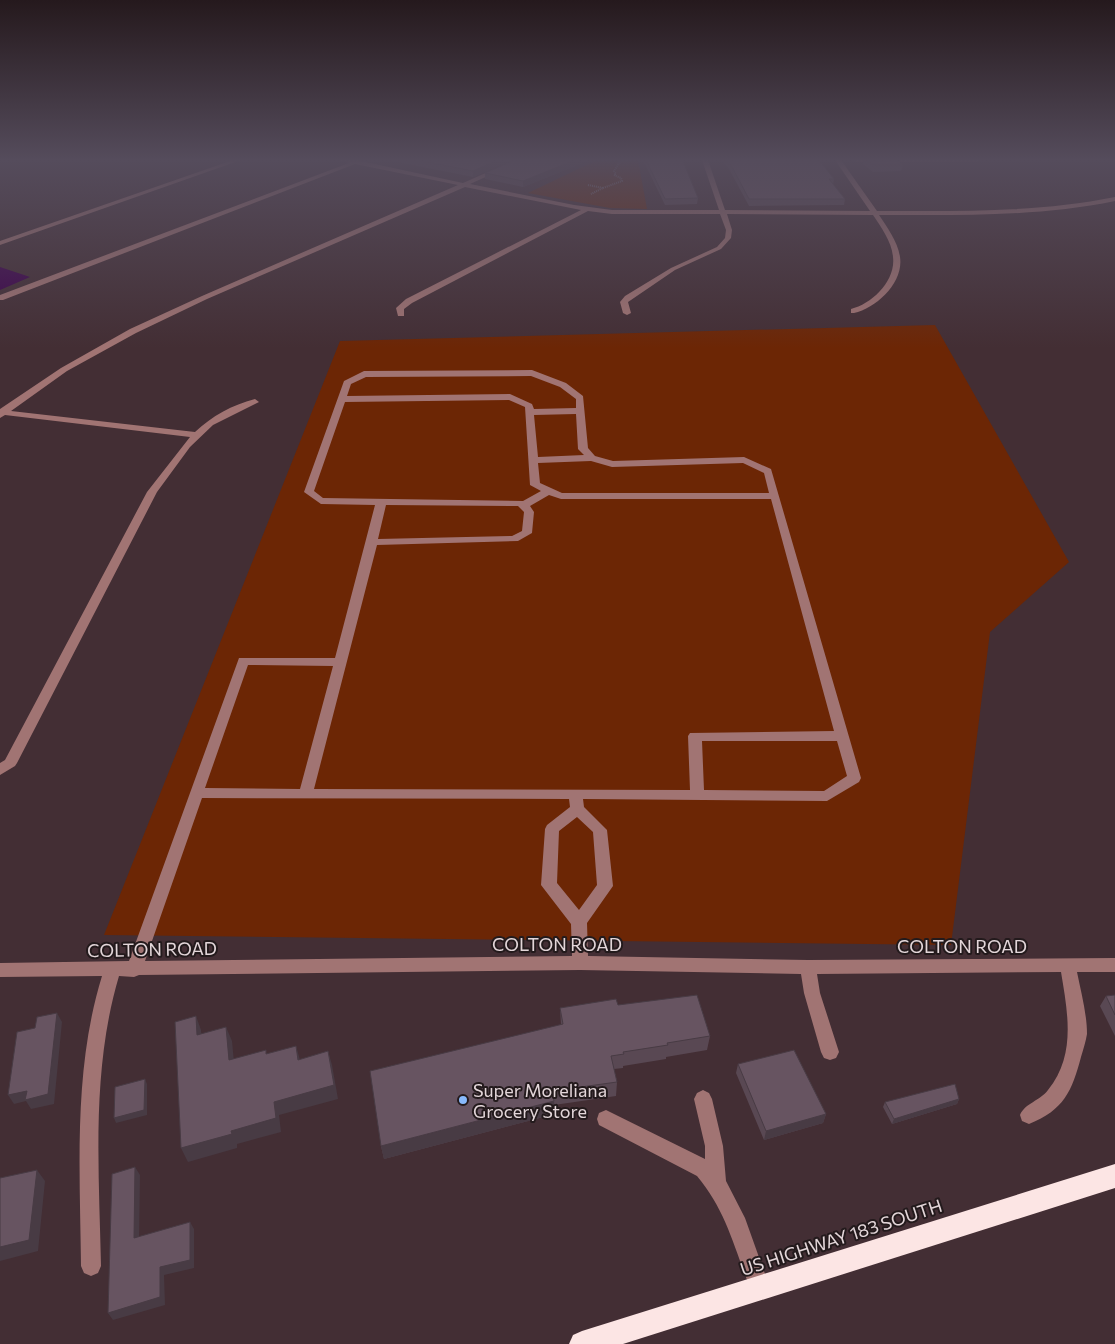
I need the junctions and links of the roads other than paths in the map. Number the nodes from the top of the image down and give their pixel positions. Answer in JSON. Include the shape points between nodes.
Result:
{"nodes":[{"id":1,"x":58,"y":223,"type":"edge"},
{"id":2,"x":197,"y":223,"type":"edge"},
{"id":3,"x":375,"y":223,"type":"edge"},
{"id":4,"x":560,"y":223,"type":"edge"},
{"id":5,"x":727,"y":223,"type":"edge"},
{"id":6,"x":879,"y":223,"type":"edge"},
{"id":7,"x":0,"y":243,"type":"edge"},
{"id":8,"x":0,"y":298,"type":"edge"},
{"id":9,"x":854,"y":311,"type":"dead end"},
{"id":10,"x":627,"y":313,"type":"dead end"},
{"id":11,"x":402,"y":314,"type":"dead end"},
{"id":12,"x":341,"y":399,"type":"junction"},
{"id":13,"x":256,"y":402,"type":"dead end"},
{"id":14,"x":581,"y":411,"type":"junction"},
{"id":15,"x":530,"y":412,"type":"junction"},
{"id":16,"x":1,"y":413,"type":"edge"},
{"id":17,"x":197,"y":435,"type":"junction"},
{"id":18,"x":592,"y":458,"type":"junction"},
{"id":19,"x":532,"y":460,"type":"junction"},
{"id":20,"x":548,"y":491,"type":"junction"},
{"id":21,"x":775,"y":496,"type":"junction"},
{"id":22,"x":381,"y":502,"type":"junction"},
{"id":23,"x":524,"y":505,"type":"junction"},
{"id":24,"x":372,"y":542,"type":"junction"},
{"id":25,"x":340,"y":662,"type":"junction"},
{"id":26,"x":841,"y":736,"type":"junction"},
{"id":27,"x":0,"y":770,"type":"edge"},
{"id":28,"x":196,"y":793,"type":"junction"},
{"id":29,"x":306,"y":794,"type":"junction"},
{"id":30,"x":697,"y":795,"type":"junction"},
{"id":31,"x":577,"y":802,"type":"junction"},
{"id":32,"x":579,"y":922,"type":"junction"},
{"id":33,"x":580,"y":963,"type":"junction"},
{"id":34,"x":1115,"y":965,"type":"edge"},
{"id":35,"x":1068,"y":966,"type":"junction"},
{"id":36,"x":808,"y":967,"type":"junction"},
{"id":37,"x":0,"y":970,"type":"edge"},
{"id":38,"x":112,"y":970,"type":"junction"},
{"id":39,"x":134,"y":970,"type":"junction"},
{"id":40,"x":830,"y":1052,"type":"dead end"},
{"id":41,"x":703,"y":1099,"type":"dead end"},
{"id":42,"x":1028,"y":1115,"type":"dead end"},
{"id":43,"x":606,"y":1119,"type":"dead end"},
{"id":44,"x":1115,"y":1176,"type":"edge"},
{"id":45,"x":716,"y":1182,"type":"junction"},
{"id":46,"x":91,"y":1266,"type":"dead end"},
{"id":47,"x":760,"y":1288,"type":"junction"},
{"id":48,"x":582,"y":1344,"type":"edge"}],
"edges":[{"from":1,"to":7,"type":"street"},
{"from":2,"to":8,"type":"street"},
{"from":3,"to":16,"type":"street","via":[[204,296],[90,354]]},
{"from":4,"to":11,"type":"street","via":[[409,300],[400,308]]},
{"from":5,"to":10,"type":"street","via":[[730,230],[725,244],[667,272],[628,298],[624,302]]},
{"from":6,"to":9,"type":"street","via":[[897,257],[895,267],[877,299]]},
{"from":12,"to":14,"type":"street","via":[[347,383],[364,374],[515,372],[532,373],[563,385],[580,398]]},
{"from":12,"to":15,"type":"street","via":[[510,397],[529,406]]},
{"from":12,"to":22,"type":"street","via":[[309,492],[321,501]]},
{"from":13,"to":17,"type":"street","via":[[235,409],[210,423]]},
{"from":14,"to":15,"type":"street"},
{"from":14,"to":18,"type":"street","via":[[583,449]]},
{"from":15,"to":19,"type":"street"},
{"from":16,"to":17,"type":"street"},
{"from":17,"to":27,"type":"street","via":[[152,492],[10,763]]},
{"from":18,"to":19,"type":"street"},
{"from":18,"to":21,"type":"street","via":[[612,464],[744,460],[768,471]]},
{"from":19,"to":20,"type":"street","via":[[534,486]]},
{"from":20,"to":21,"type":"street","via":[[562,496]]},
{"from":20,"to":23,"type":"street"},
{"from":21,"to":26,"type":"street"},
{"from":22,"to":23,"type":"street"},
{"from":22,"to":24,"type":"street"},
{"from":23,"to":24,"type":"street","via":[[529,512],[527,533],[514,539]]},
{"from":24,"to":25,"type":"street"},
{"from":25,"to":28,"type":"street","via":[[243,661]]},
{"from":25,"to":29,"type":"street"},
{"from":26,"to":30,"type":"street","via":[[695,736]]},
{"from":26,"to":30,"type":"street","via":[[854,778],[827,796]]},
{"from":28,"to":29,"type":"street"},
{"from":28,"to":39,"type":"street"},
{"from":29,"to":31,"type":"street"},
{"from":30,"to":31,"type":"street"},
{"from":31,"to":32,"type":"street","via":[[600,830],[605,886]]},
{"from":31,"to":32,"type":"street","via":[[552,829],[549,885]]},
{"from":32,"to":33,"type":"street"},
{"from":33,"to":36,"type":"street","name":"COLTON ROAD"},
{"from":33,"to":39,"type":"street","name":"COLTON ROAD"},
{"from":34,"to":35,"type":"street","name":"COLTON ROAD"},
{"from":35,"to":36,"type":"street","name":"COLTON ROAD"},
{"from":35,"to":42,"type":"street","via":[[1078,1036],[1065,1083],[1051,1101]]},
{"from":36,"to":40,"type":"street","via":[[812,993]]},
{"from":37,"to":38,"type":"street","name":"COLTON ROAD"},
{"from":38,"to":39,"type":"street","name":"COLTON ROAD"},
{"from":38,"to":46,"type":"street","via":[[101,1010],[93,1065],[89,1127]]},
{"from":41,"to":45,"type":"street","via":[[714,1146]]},
{"from":43,"to":45,"type":"street","via":[[704,1169]]},
{"from":44,"to":47,"type":"highway","name":"US HIGHWAY 183 SOUTH"},
{"from":45,"to":47,"type":"street","via":[[730,1203]]},
{"from":47,"to":48,"type":"highway","name":"US HIGHWAY 183 SOUTH"}]}
